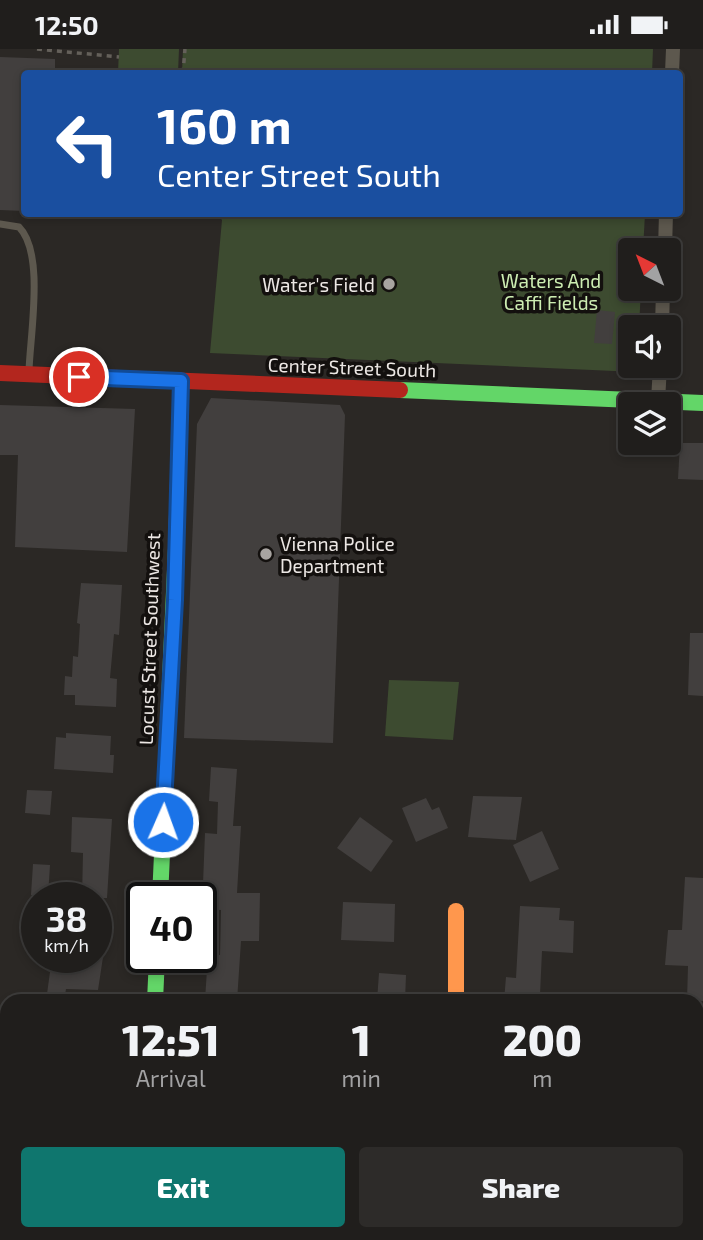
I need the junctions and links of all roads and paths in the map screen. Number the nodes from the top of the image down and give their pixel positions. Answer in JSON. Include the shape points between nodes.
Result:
{"nodes":[{"id":1,"x":37,"y":49,"type":"edge"},
{"id":2,"x":185,"y":49,"type":"edge"},
{"id":3,"x":673,"y":49,"type":"edge"},
{"id":4,"x":119,"y":57,"type":"dead end"},
{"id":5,"x":183,"y":70,"type":"edge"},
{"id":6,"x":673,"y":70,"type":"edge"},
{"id":7,"x":666,"y":217,"type":"edge"},
{"id":8,"x":0,"y":224,"type":"edge"},
{"id":9,"x":665,"y":238,"type":"edge"},
{"id":10,"x":0,"y":373,"type":"edge"},
{"id":11,"x":29,"y":375,"type":"junction"},
{"id":12,"x":181,"y":381,"type":"junction"},
{"id":13,"x":618,"y":399,"type":"edge"},
{"id":14,"x":681,"y":402,"type":"edge"},
{"id":15,"x":703,"y":403,"type":"edge"},
{"id":16,"x":161,"y":882,"type":"edge"},
{"id":17,"x":456,"y":911,"type":"dead end"},
{"id":18,"x":156,"y":973,"type":"edge"},
{"id":19,"x":155,"y":994,"type":"edge"},
{"id":20,"x":456,"y":994,"type":"edge"}],
"edges":[{"from":1,"to":4,"type":"path"},
{"from":2,"to":5,"type":"path"},
{"from":3,"to":6,"type":"street"},
{"from":7,"to":9,"type":"street"},
{"from":8,"to":11,"type":"lane","via":[[19,227],[30,242]]},
{"from":10,"to":11,"type":"street","name":"Center Street South"},
{"from":11,"to":12,"type":"street","name":"Center Street South"},
{"from":12,"to":13,"type":"street","name":"Center Street South"},
{"from":12,"to":16,"type":"street","name":"Locust Street Southwest"},
{"from":14,"to":15,"type":"street","name":"Center Street South"},
{"from":17,"to":20,"type":"street"},
{"from":18,"to":19,"type":"street"}]}
